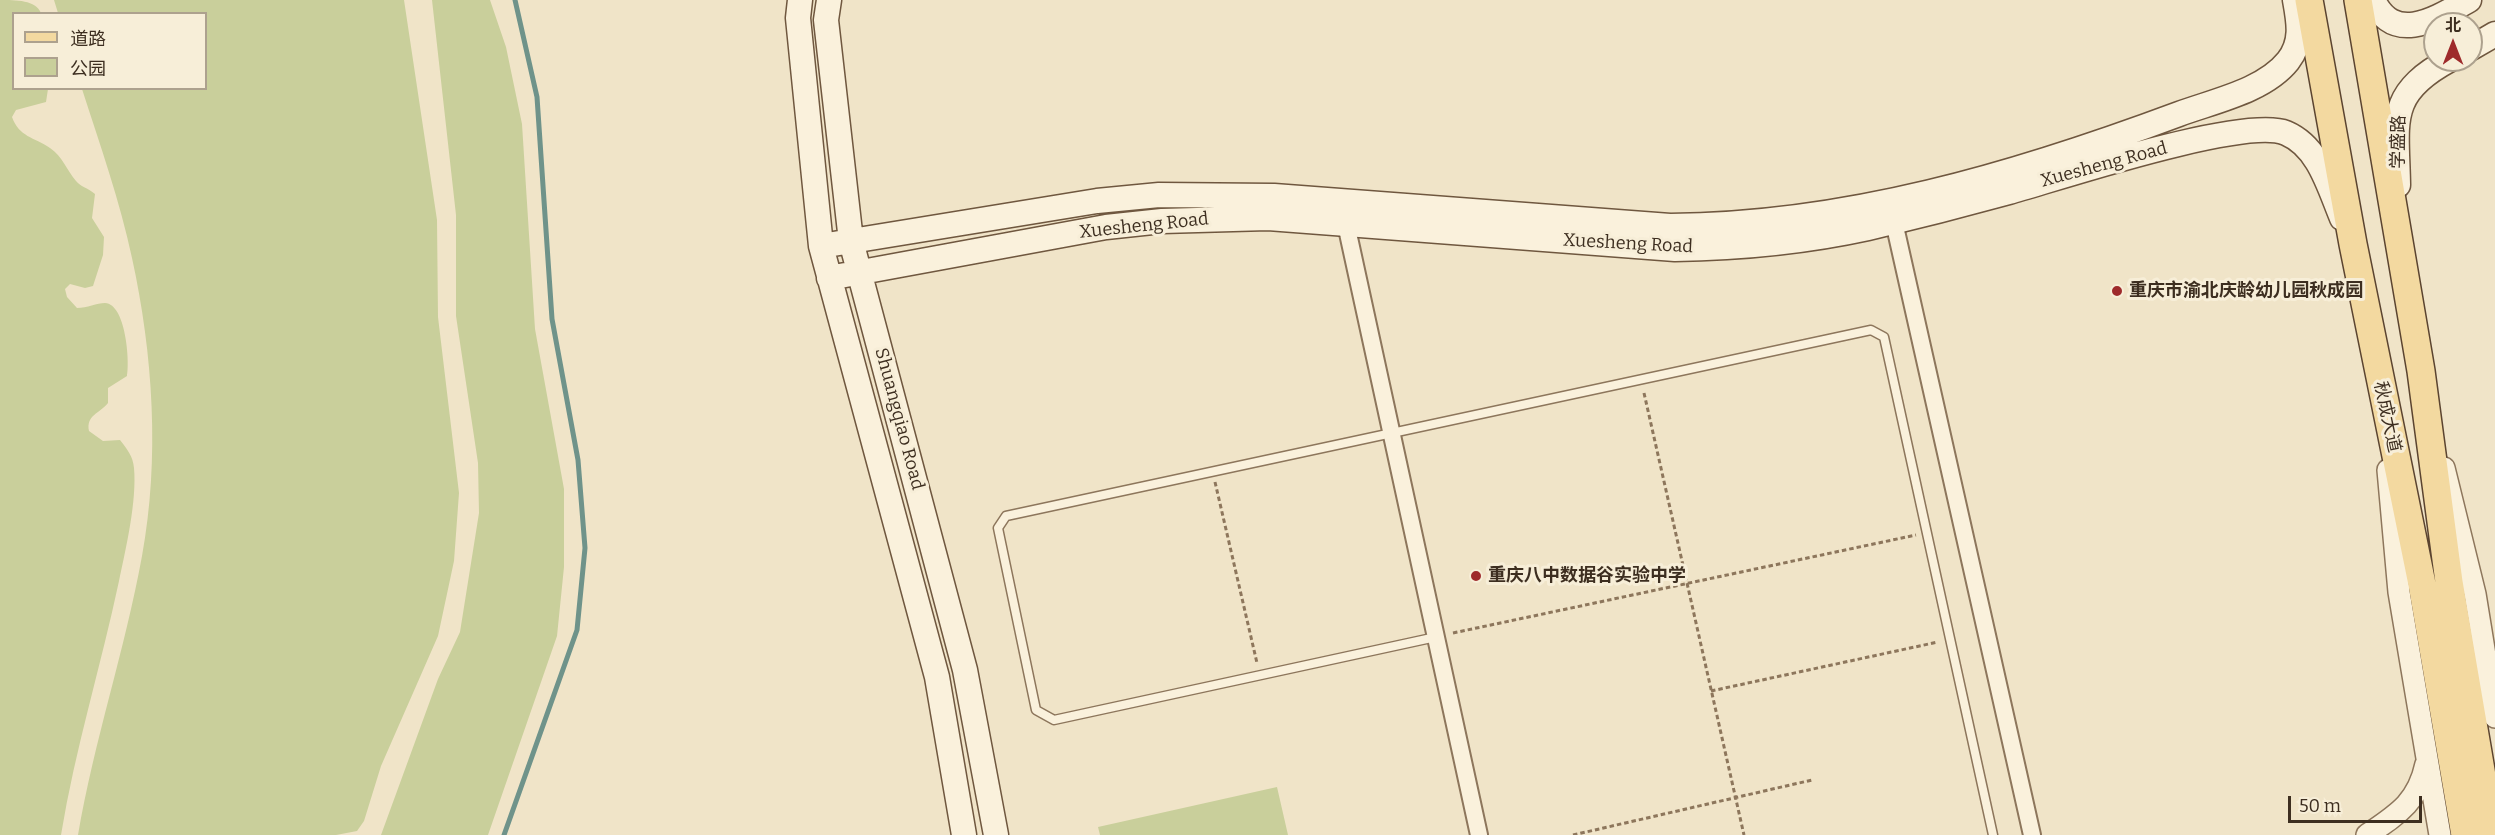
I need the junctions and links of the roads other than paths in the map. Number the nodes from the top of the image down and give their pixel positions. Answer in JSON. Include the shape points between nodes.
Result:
{"nodes":[{"id":1,"x":800,"y":0,"type":"edge"},
{"id":2,"x":829,"y":0,"type":"edge"},
{"id":3,"x":2295,"y":0,"type":"edge"},
{"id":4,"x":2309,"y":0,"type":"edge"},
{"id":5,"x":2358,"y":0,"type":"edge"},
{"id":6,"x":2373,"y":0,"type":"edge"},
{"id":7,"x":2469,"y":0,"type":"edge"},
{"id":8,"x":2430,"y":72,"type":"edge"},
{"id":9,"x":1894,"y":222,"type":"junction"},
{"id":10,"x":1346,"y":224,"type":"junction"},
{"id":11,"x":851,"y":241,"type":"junction"},
{"id":12,"x":2353,"y":244,"type":"junction"},
{"id":13,"x":821,"y":246,"type":"junction"},
{"id":14,"x":2400,"y":247,"type":"junction"},
{"id":15,"x":860,"y":272,"type":"junction"},
{"id":16,"x":829,"y":278,"type":"junction"},
{"id":17,"x":2421,"y":371,"type":"junction"},
{"id":18,"x":2381,"y":389,"type":"junction"},
{"id":19,"x":1392,"y":433,"type":"junction"},
{"id":20,"x":1436,"y":637,"type":"junction"},
{"id":21,"x":2495,"y":717,"type":"edge"},
{"id":22,"x":2427,"y":757,"type":"junction"},
{"id":23,"x":964,"y":835,"type":"edge"},
{"id":24,"x":996,"y":835,"type":"edge"},
{"id":25,"x":1479,"y":835,"type":"edge"},
{"id":26,"x":1993,"y":835,"type":"edge"},
{"id":27,"x":2032,"y":835,"type":"edge"},
{"id":28,"x":2367,"y":835,"type":"edge"},
{"id":29,"x":2440,"y":835,"type":"edge"},
{"id":30,"x":2465,"y":835,"type":"edge"},
{"id":31,"x":2492,"y":835,"type":"edge"}],
"edges":[{"from":1,"to":13,"type":"main road","name":"Shuangqiao Road","via":[[798,18]]},
{"from":2,"to":11,"type":"main road","name":"Shuangqiao Road","via":[[826,20]]},
{"from":3,"to":11,"type":"main road","name":"Xuesheng Road","via":[[2299,25],[2295,50],[2279,69],[2246,89],[2074,152],[1930,194],[1794,219],[1724,226],[1670,226],[1274,196],[1159,195],[1097,201]]},
{"from":4,"to":12,"type":"main road","name":"秋成大道"},
{"from":5,"to":14,"type":"main road","name":"秋成大道"},
{"from":6,"to":7,"type":"main road","via":[[2388,21],[2411,25],[2440,16]]},
{"from":8,"to":14,"type":"main road","name":"学盛路","via":[[2418,80],[2401,102],[2397,118]]},
{"from":9,"to":10,"type":"main road","name":"Xuesheng Road","via":[[1786,243],[1694,249]]},
{"from":9,"to":12,"type":"main road","name":"Xuesheng Road","via":[[2153,151],[2266,130],[2286,134],[2308,149],[2318,163]]},
{"from":9,"to":27,"type":"street"},
{"from":10,"to":15,"type":"main road","name":"Xuesheng Road","via":[[1268,218],[1162,221],[1106,227]]},
{"from":10,"to":19,"type":"street"},
{"from":11,"to":13,"type":"main road","name":"Xuesheng Road"},
{"from":11,"to":15,"type":"main road","name":"Shuangqiao Road"},
{"from":12,"to":18,"type":"main road","name":"秋成大道"},
{"from":13,"to":16,"type":"main road","name":"Shuangqiao Road"},
{"from":14,"to":17,"type":"main road","name":"秋成大道"},
{"from":15,"to":16,"type":"main road","name":"Xuesheng Road"},
{"from":15,"to":24,"type":"main road","name":"Shuangqiao Road","via":[[965,670]]},
{"from":16,"to":23,"type":"main road","name":"Shuangqiao Road","via":[[937,677]]},
{"from":17,"to":21,"type":"street","via":[[2475,594]]},
{"from":17,"to":31,"type":"main road","name":"秋成大道","via":[[2449,582]]},
{"from":18,"to":22,"type":"street","via":[[2399,592]]},
{"from":18,"to":30,"type":"main road","name":"秋成大道","via":[[2422,584]]},
{"from":19,"to":20,"type":"street"},
{"from":19,"to":20,"type":"lane","via":[[1006,516],[998,528],[1036,710],[1054,720]]},
{"from":19,"to":26,"type":"lane","via":[[1871,330],[1884,337]]},
{"from":20,"to":25,"type":"street"},
{"from":22,"to":28,"type":"street","via":[[2414,797]]},
{"from":22,"to":29,"type":"street"}]}
